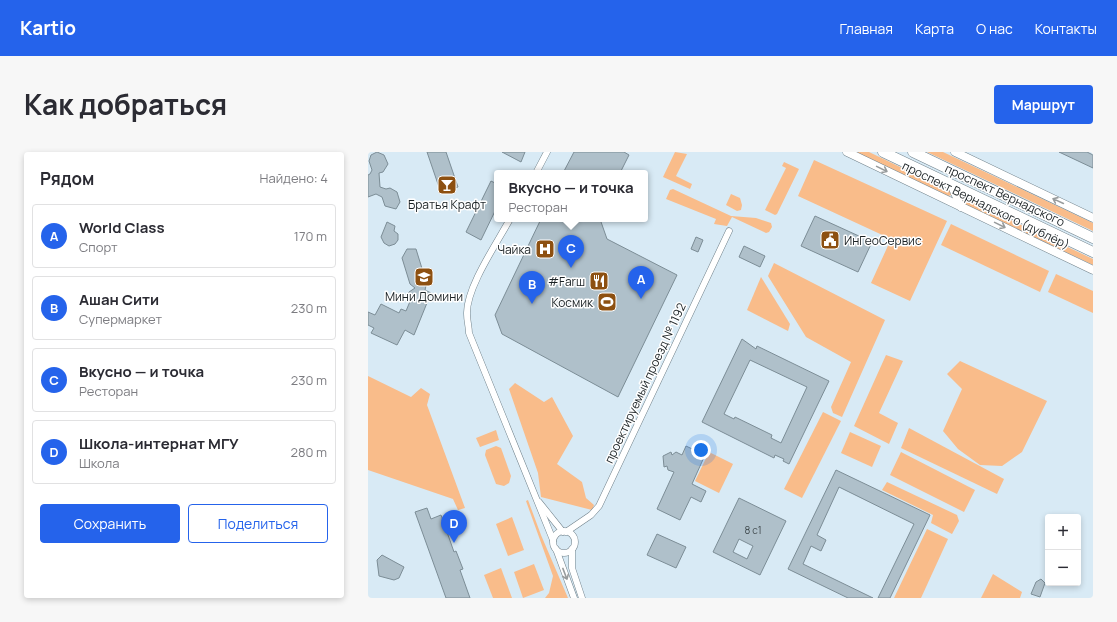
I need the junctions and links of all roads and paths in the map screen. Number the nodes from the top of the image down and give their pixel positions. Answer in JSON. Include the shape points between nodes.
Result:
{"nodes":[{"id":1,"x":547,"y":152,"type":"edge"},
{"id":2,"x":847,"y":152,"type":"edge"},
{"id":3,"x":883,"y":152,"type":"edge"},
{"id":4,"x":913,"y":152,"type":"edge"},
{"id":5,"x":955,"y":152,"type":"edge"},
{"id":6,"x":538,"y":170,"type":"edge"},
{"id":7,"x":951,"y":184,"type":"junction"},
{"id":8,"x":961,"y":207,"type":"junction"},
{"id":9,"x":1093,"y":218,"type":"edge"},
{"id":10,"x":508,"y":222,"type":"edge"},
{"id":11,"x":729,"y":231,"type":"dead end"},
{"id":12,"x":1093,"y":238,"type":"edge"},
{"id":13,"x":1093,"y":252,"type":"edge"},
{"id":14,"x":1093,"y":270,"type":"edge"},
{"id":15,"x":534,"y":496,"type":"junction"},
{"id":16,"x":565,"y":532,"type":"junction"},
{"id":17,"x":553,"y":540,"type":"junction"},
{"id":18,"x":556,"y":549,"type":"junction"},
{"id":19,"x":572,"y":549,"type":"junction"},
{"id":20,"x":574,"y":598,"type":"edge"},
{"id":21,"x":582,"y":598,"type":"edge"}],
"edges":[{"from":1,"to":6,"type":"street"},
{"from":2,"to":8,"type":"street","name":"проспект Вернадского (дублёр)","one_way":true},
{"from":3,"to":7,"type":"main road","name":"проспект Вернадского"},
{"from":4,"to":12,"type":"main road","name":"проспект Вернадского"},
{"from":9,"to":5,"type":"street","one_way":true},
{"from":7,"to":8,"type":"street"},
{"from":7,"to":13,"type":"main road","name":"проспект Вернадского"},
{"from":8,"to":14,"type":"street","name":"проспект Вернадского (дублёр)","one_way":true},
{"from":10,"to":15,"type":"street","via":[[475,282],[466,314],[469,333]]},
{"from":11,"to":16,"type":"street","name":"проектируемый проезд № 1192","via":[[599,506],[591,515]]},
{"from":15,"to":16,"type":"street"},
{"from":15,"to":17,"type":"street"},
{"from":16,"to":17,"type":"street","via":[[558,533]]},
{"from":16,"to":19,"type":"street","via":[[574,539]]},
{"from":17,"to":18,"type":"street"},
{"from":18,"to":19,"type":"street","via":[[562,553]]},
{"from":18,"to":20,"type":"street","one_way":true},
{"from":19,"to":21,"type":"street","via":[[572,568]]}]}
